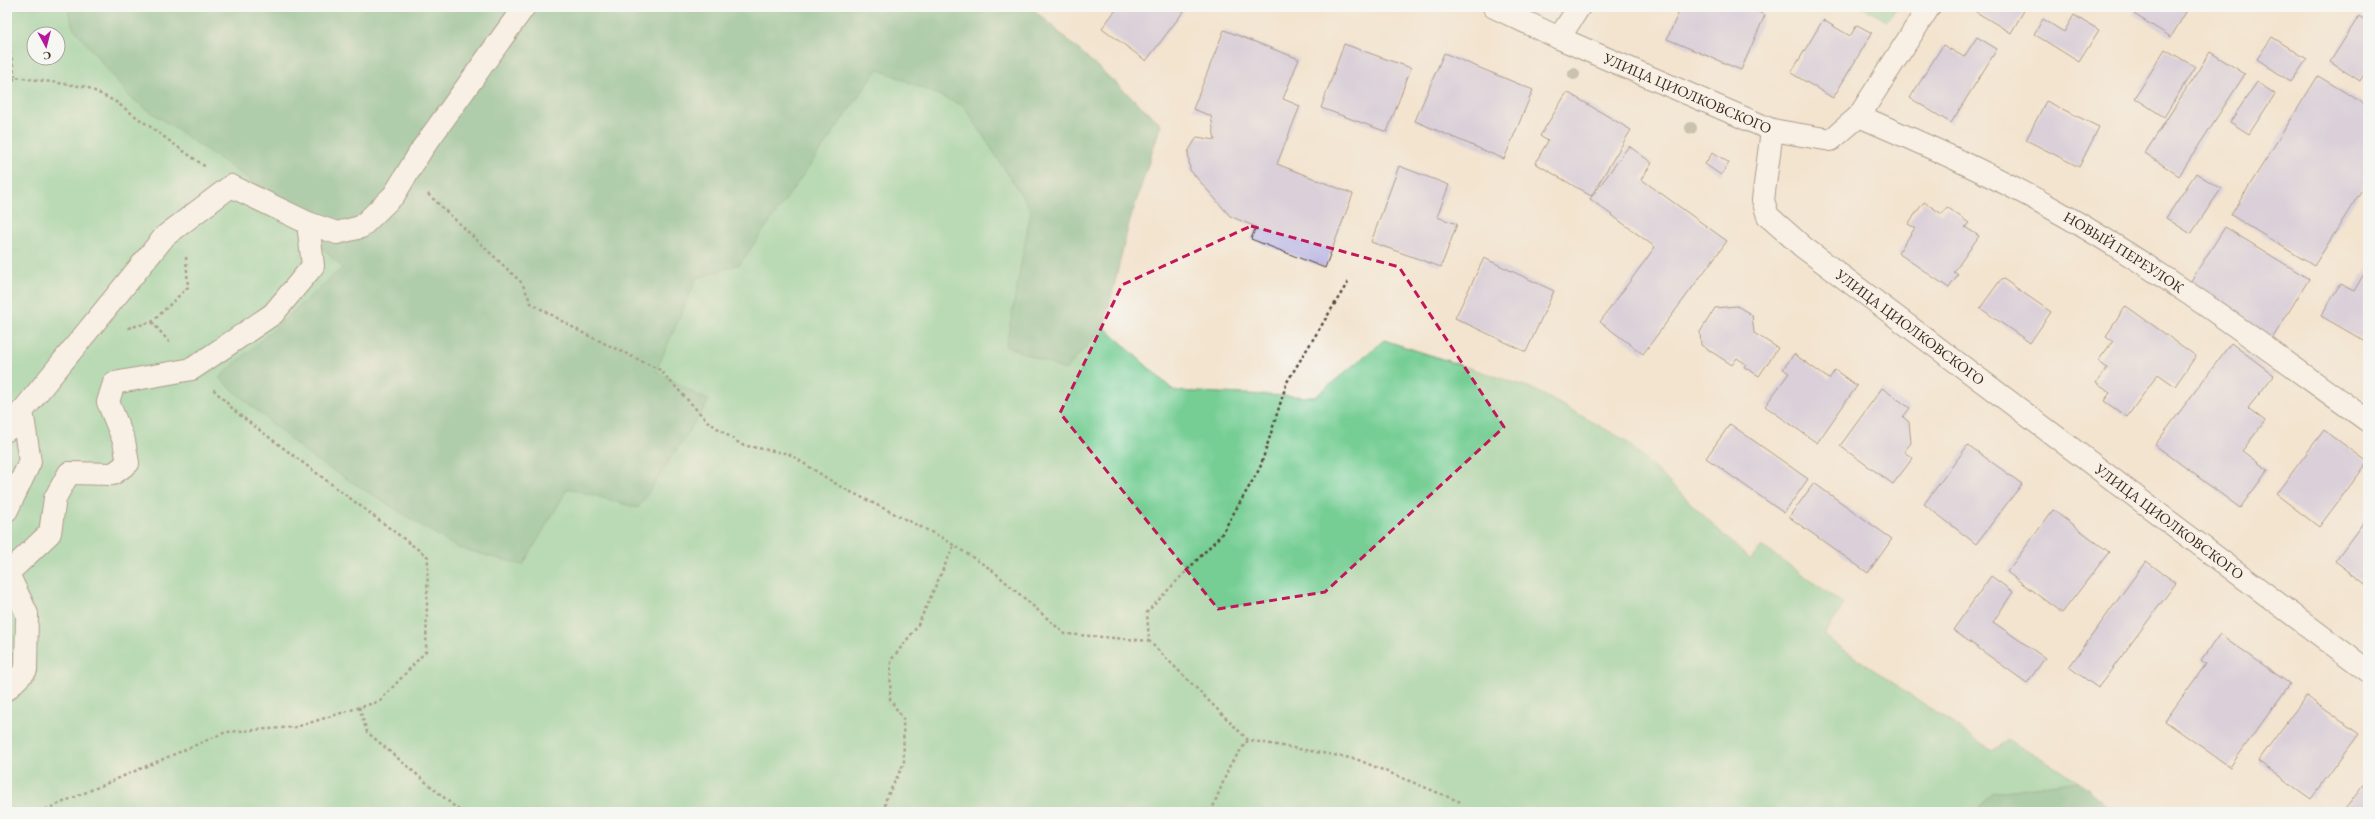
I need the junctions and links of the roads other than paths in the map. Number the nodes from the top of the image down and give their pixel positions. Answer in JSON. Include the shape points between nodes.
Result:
{"nodes":[{"id":1,"x":524,"y":7,"type":"edge"},
{"id":2,"x":1494,"y":7,"type":"edge"},
{"id":3,"x":1579,"y":7,"type":"edge"},
{"id":4,"x":1929,"y":7,"type":"edge"},
{"id":5,"x":1559,"y":38,"type":"junction"},
{"id":6,"x":1859,"y":116,"type":"junction"},
{"id":7,"x":1772,"y":130,"type":"junction"},
{"id":8,"x":308,"y":223,"type":"junction"},
{"id":9,"x":22,"y":411,"type":"junction"},
{"id":10,"x":2368,"y":421,"type":"edge"},
{"id":11,"x":7,"y":430,"type":"edge"},
{"id":12,"x":7,"y":510,"type":"edge"},
{"id":13,"x":8,"y":574,"type":"edge"},
{"id":14,"x":2368,"y":671,"type":"edge"},
{"id":15,"x":7,"y":689,"type":"edge"}],
"edges":[{"from":1,"to":8,"type":"street","via":[[422,149],[394,195],[361,227],[337,233]]},
{"from":2,"to":5,"type":"street","name":"УЛИЦА ЦИОЛКОВСКОГО"},
{"from":3,"to":5,"type":"street"},
{"from":4,"to":6,"type":"street"},
{"from":5,"to":7,"type":"street","name":"УЛИЦА ЦИОЛКОВСКОГО"},
{"from":6,"to":7,"type":"street","via":[[1831,140]]},
{"from":6,"to":10,"type":"street","name":"НОВЫЙ ПЕРЕУЛОК","via":[[1964,162],[2055,210],[2176,284]]},
{"from":7,"to":14,"type":"street","name":"УЛИЦА ЦИОЛКОВСКОГО","via":[[1763,200],[1768,216],[1803,247]]},
{"from":8,"to":9,"type":"street","via":[[231,186],[165,236]]},
{"from":8,"to":13,"type":"street","via":[[313,266],[273,314],[192,369],[114,383],[108,402],[124,441],[128,463],[113,474],[69,473],[55,498],[50,534]]},
{"from":9,"to":11,"type":"street"},
{"from":9,"to":12,"type":"street","via":[[30,462]]},
{"from":13,"to":15,"type":"street","via":[[27,614],[26,670]]}]}
